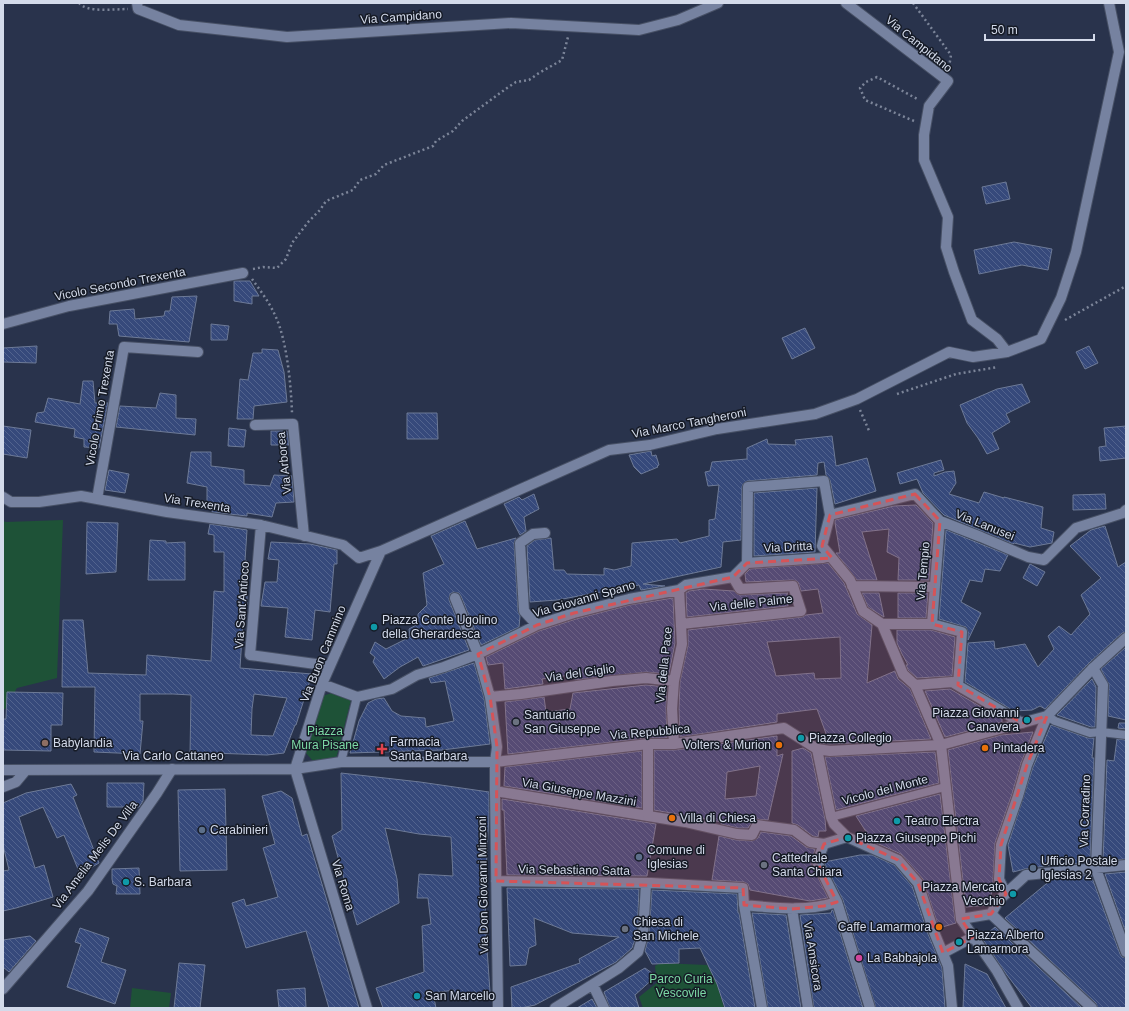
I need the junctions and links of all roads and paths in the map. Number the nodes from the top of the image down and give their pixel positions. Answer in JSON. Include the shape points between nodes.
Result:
{"nodes":[{"id":1,"x":79,"y":3,"type":"edge"},
{"id":2,"x":718,"y":3,"type":"edge"},
{"id":3,"x":846,"y":3,"type":"edge"},
{"id":4,"x":912,"y":3,"type":"edge"},
{"id":5,"x":1109,"y":3,"type":"edge"},
{"id":6,"x":138,"y":6,"type":"edge"},
{"id":7,"x":571,"y":26,"type":"junction"},
{"id":8,"x":948,"y":81,"type":"junction"},
{"id":9,"x":929,"y":106,"type":"junction"},
{"id":10,"x":924,"y":134,"type":"junction"},
{"id":11,"x":243,"y":273,"type":"junction"},
{"id":12,"x":1126,"y":286,"type":"edge"},
{"id":13,"x":1066,"y":318,"type":"dead end"},
{"id":14,"x":3,"y":324,"type":"edge"},
{"id":15,"x":198,"y":352,"type":"dead end"},
{"id":16,"x":1007,"y":352,"type":"junction"},
{"id":17,"x":1001,"y":366,"type":"dead end"},
{"id":18,"x":896,"y":394,"type":"dead end"},
{"id":19,"x":855,"y":399,"type":"junction"},
{"id":20,"x":293,"y":424,"type":"junction"},
{"id":21,"x":256,"y":425,"type":"dead end"},
{"id":22,"x":870,"y":433,"type":"dead end"},
{"id":23,"x":3,"y":497,"type":"edge"},
{"id":24,"x":97,"y":499,"type":"junction"},
{"id":25,"x":1126,"y":510,"type":"edge"},
{"id":26,"x":830,"y":515,"type":"junction"},
{"id":27,"x":940,"y":521,"type":"junction"},
{"id":28,"x":261,"y":525,"type":"junction"},
{"id":29,"x":545,"y":533,"type":"dead end"},
{"id":30,"x":304,"y":536,"type":"junction"},
{"id":31,"x":381,"y":552,"type":"junction"},
{"id":32,"x":830,"y":556,"type":"junction"},
{"id":33,"x":747,"y":563,"type":"junction"},
{"id":34,"x":733,"y":577,"type":"junction"},
{"id":35,"x":852,"y":586,"type":"junction"},
{"id":36,"x":934,"y":588,"type":"junction"},
{"id":37,"x":679,"y":590,"type":"junction"},
{"id":38,"x":456,"y":598,"type":"dead end"},
{"id":39,"x":682,"y":624,"type":"junction"},
{"id":40,"x":882,"y":624,"type":"junction"},
{"id":41,"x":932,"y":624,"type":"junction"},
{"id":42,"x":537,"y":625,"type":"junction"},
{"id":43,"x":1126,"y":638,"type":"edge"},
{"id":44,"x":478,"y":654,"type":"junction"},
{"id":45,"x":330,"y":666,"type":"junction"},
{"id":46,"x":1094,"y":668,"type":"junction"},
{"id":47,"x":674,"y":682,"type":"junction"},
{"id":48,"x":322,"y":684,"type":"junction"},
{"id":49,"x":915,"y":685,"type":"junction"},
{"id":50,"x":958,"y":685,"type":"junction"},
{"id":51,"x":357,"y":697,"type":"junction"},
{"id":52,"x":490,"y":697,"type":"junction"},
{"id":53,"x":1047,"y":716,"type":"junction"},
{"id":54,"x":1022,"y":723,"type":"junction"},
{"id":55,"x":1102,"y":732,"type":"junction"},
{"id":56,"x":1126,"y":735,"type":"edge"},
{"id":57,"x":648,"y":744,"type":"junction"},
{"id":58,"x":674,"y":744,"type":"junction"},
{"id":59,"x":940,"y":745,"type":"junction"},
{"id":60,"x":817,"y":749,"type":"junction"},
{"id":61,"x":341,"y":762,"type":"junction"},
{"id":62,"x":495,"y":762,"type":"junction"},
{"id":63,"x":172,"y":769,"type":"junction"},
{"id":64,"x":295,"y":769,"type":"junction"},
{"id":65,"x":3,"y":770,"type":"edge"},
{"id":66,"x":26,"y":770,"type":"junction"},
{"id":67,"x":3,"y":787,"type":"edge"},
{"id":68,"x":944,"y":787,"type":"junction"},
{"id":69,"x":495,"y":791,"type":"junction"},
{"id":70,"x":648,"y":816,"type":"junction"},
{"id":71,"x":832,"y":820,"type":"junction"},
{"id":72,"x":847,"y":837,"type":"junction"},
{"id":73,"x":824,"y":844,"type":"junction"},
{"id":74,"x":1126,"y":866,"type":"edge"},
{"id":75,"x":1096,"y":870,"type":"junction"},
{"id":76,"x":496,"y":882,"type":"junction"},
{"id":77,"x":648,"y":884,"type":"junction"},
{"id":78,"x":1006,"y":894,"type":"junction"},
{"id":79,"x":837,"y":902,"type":"junction"},
{"id":80,"x":744,"y":905,"type":"junction"},
{"id":81,"x":792,"y":909,"type":"junction"},
{"id":82,"x":991,"y":914,"type":"junction"},
{"id":83,"x":961,"y":919,"type":"junction"},
{"id":84,"x":974,"y":937,"type":"junction"},
{"id":85,"x":1126,"y":952,"type":"edge"},
{"id":86,"x":943,"y":954,"type":"junction"},
{"id":87,"x":594,"y":985,"type":"junction"},
{"id":88,"x":3,"y":989,"type":"edge"},
{"id":89,"x":368,"y":1008,"type":"edge"},
{"id":90,"x":498,"y":1008,"type":"edge"},
{"id":91,"x":555,"y":1008,"type":"edge"},
{"id":92,"x":604,"y":1008,"type":"edge"},
{"id":93,"x":762,"y":1008,"type":"edge"},
{"id":94,"x":808,"y":1008,"type":"edge"},
{"id":95,"x":870,"y":1008,"type":"edge"},
{"id":96,"x":952,"y":1008,"type":"edge"},
{"id":97,"x":1018,"y":1008,"type":"edge"},
{"id":98,"x":1092,"y":1008,"type":"edge"}],
"edges":[{"from":1,"to":6,"type":"path","via":[[88,9]]},
{"from":2,"to":7,"type":"street","name":"Via Campidano","via":[[678,20],[640,30]]},
{"from":3,"to":8,"type":"street","name":"Via Campidano"},
{"from":4,"to":8,"type":"path","via":[[950,55]]},
{"from":5,"to":16,"type":"street","name":"Via Marco Tangheroni","via":[[1119,52],[1076,252],[1061,298],[1041,339]]},
{"from":6,"to":7,"type":"street","name":"Via Campidano","via":[[180,25],[287,37],[512,23]]},
{"from":7,"to":11,"type":"path","via":[[562,60],[529,80],[516,82],[507,88],[462,121],[453,131],[436,141],[433,146],[384,165],[376,174],[360,180],[352,190],[326,200],[292,243],[286,259],[277,268],[263,267]]},
{"from":8,"to":9,"type":"street","name":"Via Campidano"},
{"from":9,"to":10,"type":"street","name":"Via Campidano"},
{"from":9,"to":10,"type":"path","via":[[877,77],[860,88],[865,100],[915,122]]},
{"from":10,"to":16,"type":"street","name":"Via Campidano","via":[[924,160],[948,217],[946,247],[972,320],[997,339]]},
{"from":11,"to":14,"type":"street","name":"Vicolo Secondo Trexenta","via":[[69,306]]},
{"from":11,"to":20,"type":"path","via":[[261,290],[276,316],[289,371]]},
{"from":12,"to":13,"type":"path"},
{"from":15,"to":24,"type":"street","name":"Vicolo Primo Trexenta","via":[[124,346]]},
{"from":16,"to":19,"type":"street","name":"Via Marco Tangheroni","via":[[973,357],[949,352]]},
{"from":17,"to":18,"type":"path","via":[[956,374]]},
{"from":19,"to":22,"type":"path"},
{"from":19,"to":31,"type":"street","name":"Via Marco Tangheroni","via":[[815,414],[717,429],[650,445],[609,450]]},
{"from":20,"to":21,"type":"street","name":"Via Arborea"},
{"from":20,"to":30,"type":"street","name":"Via Arborea"},
{"from":23,"to":24,"type":"street","name":"Via Trexenta","via":[[11,502],[39,502],[81,496]]},
{"from":24,"to":28,"type":"street","name":"Via Trexenta"},
{"from":25,"to":27,"type":"street","name":"Via Lanusei","via":[[1076,528],[1044,560],[1028,558]]},
{"from":26,"to":27,"type":"street","name":"Via Lanusei","via":[[915,494]]},
{"from":26,"to":32,"type":"street","via":[[822,546]]},
{"from":26,"to":33,"type":"street","via":[[824,481],[748,487]]},
{"from":27,"to":36,"type":"street","name":"Via Tempio"},
{"from":28,"to":30,"type":"street","name":"Via Trexenta"},
{"from":28,"to":45,"type":"street","name":"Via Sant'Antioco","via":[[250,655]]},
{"from":29,"to":42,"type":"street","via":[[533,534],[520,543],[524,611]]},
{"from":30,"to":31,"type":"street","name":"Via Trexenta","via":[[343,545],[359,558]]},
{"from":31,"to":45,"type":"street","name":"Via Buon Cammino"},
{"from":32,"to":33,"type":"street","name":"Via Dritta"},
{"from":32,"to":35,"type":"street"},
{"from":33,"to":34,"type":"street"},
{"from":34,"to":37,"type":"street","name":"Via Giovanni Spano","via":[[686,585]]},
{"from":34,"to":39,"type":"street","name":"Via delle Palme","via":[[740,589],[793,586],[801,611]]},
{"from":35,"to":36,"type":"street"},
{"from":35,"to":40,"type":"street","via":[[863,611]]},
{"from":36,"to":41,"type":"street","name":"Via Tempio"},
{"from":37,"to":39,"type":"street","name":"Via della Pace"},
{"from":37,"to":42,"type":"street","name":"Via Giovanni Spano","via":[[629,599]]},
{"from":38,"to":44,"type":"street","name":"Via Don Giovanni Minzoni"},
{"from":39,"to":47,"type":"street","name":"Via della Pace","via":[[681,650]]},
{"from":40,"to":41,"type":"street"},
{"from":40,"to":49,"type":"street","via":[[903,674]]},
{"from":41,"to":50,"type":"street","via":[[962,632]]},
{"from":42,"to":44,"type":"street","name":"Via Giovanni Spano"},
{"from":43,"to":46,"type":"street"},
{"from":44,"to":51,"type":"street","name":"Via Giovanni Spano","via":[[417,675],[392,689]]},
{"from":44,"to":52,"type":"street","name":"Via Don Giovanni Minzoni"},
{"from":45,"to":48,"type":"street","name":"Via Buon Cammino"},
{"from":46,"to":53,"type":"street"},
{"from":46,"to":55,"type":"street","name":"Via Corradino","via":[[1103,686]]},
{"from":47,"to":52,"type":"street","name":"Via del Giglio","via":[[646,678]]},
{"from":47,"to":58,"type":"street","name":"Via della Pace"},
{"from":48,"to":51,"type":"street"},
{"from":48,"to":64,"type":"street","name":"Via Buon Cammino"},
{"from":49,"to":50,"type":"street","via":[[952,682]]},
{"from":49,"to":59,"type":"street"},
{"from":50,"to":54,"type":"street"},
{"from":51,"to":61,"type":"lane"},
{"from":52,"to":62,"type":"street","name":"Via Don Giovanni Minzoni","via":[[497,747]]},
{"from":53,"to":54,"type":"street"},
{"from":53,"to":55,"type":"lane","via":[[1054,721],[1090,733]]},
{"from":53,"to":78,"type":"street","via":[[1026,765],[1001,845],[999,879]]},
{"from":54,"to":59,"type":"street"},
{"from":55,"to":56,"type":"lane"},
{"from":55,"to":75,"type":"street","name":"Via Corradino"},
{"from":57,"to":58,"type":"street","name":"Via Repubblica"},
{"from":57,"to":62,"type":"street","name":"Via Repubblica"},
{"from":57,"to":70,"type":"street"},
{"from":58,"to":60,"type":"street","name":"Via Repubblica","via":[[784,728]]},
{"from":59,"to":60,"type":"street","via":[[830,751]]},
{"from":59,"to":68,"type":"street"},
{"from":60,"to":71,"type":"street"},
{"from":61,"to":62,"type":"street","name":"Via Repubblica"},
{"from":61,"to":64,"type":"street","name":"Via Carlo Cattaneo"},
{"from":62,"to":69,"type":"street","name":"Via Don Giovanni Minzoni"},
{"from":63,"to":64,"type":"street","name":"Via Carlo Cattaneo"},
{"from":63,"to":66,"type":"street","name":"Via Carlo Cattaneo"},
{"from":63,"to":88,"type":"street","name":"Via Amelia Melis De Villa","via":[[88,891]]},
{"from":64,"to":89,"type":"street","name":"Via Roma"},
{"from":65,"to":66,"type":"street","name":"Via Carlo Cattaneo"},
{"from":66,"to":67,"type":"street","via":[[16,782]]},
{"from":68,"to":71,"type":"lane","name":"Vicolo del Monte"},
{"from":68,"to":83,"type":"street"},
{"from":69,"to":70,"type":"street","name":"Via Giuseppe Mazzini"},
{"from":69,"to":76,"type":"street","name":"Via Don Giovanni Minzoni"},
{"from":70,"to":73,"type":"street","name":"Via Giuseppe Mazzini","via":[[737,834],[752,835],[757,825],[794,830],[810,842]]},
{"from":71,"to":72,"type":"street"},
{"from":72,"to":73,"type":"street"},
{"from":72,"to":86,"type":"street","via":[[898,860],[918,883]]},
{"from":73,"to":79,"type":"street","via":[[817,862]]},
{"from":74,"to":75,"type":"street"},
{"from":75,"to":78,"type":"street","via":[[1026,875]]},
{"from":75,"to":85,"type":"street","name":"Via Corradino"},
{"from":76,"to":77,"type":"street","name":"Via Sebastiano Satta"},
{"from":76,"to":90,"type":"street","name":"Via Don Giovanni Minzoni"},
{"from":77,"to":80,"type":"street","name":"Via Sebastiano Satta","via":[[743,888]]},
{"from":77,"to":87,"type":"street","via":[[643,935],[638,952]]},
{"from":78,"to":82,"type":"street"},
{"from":79,"to":81,"type":"street"},
{"from":79,"to":95,"type":"street"},
{"from":80,"to":81,"type":"street"},
{"from":80,"to":93,"type":"street"},
{"from":81,"to":94,"type":"street","name":"Via Amsicora"},
{"from":82,"to":83,"type":"street"},
{"from":82,"to":98,"type":"street"},
{"from":83,"to":84,"type":"street"},
{"from":84,"to":86,"type":"street"},
{"from":84,"to":97,"type":"street","via":[[998,971]]},
{"from":86,"to":96,"type":"street","via":[[948,966]]},
{"from":87,"to":91,"type":"street"},
{"from":87,"to":92,"type":"street"}]}
